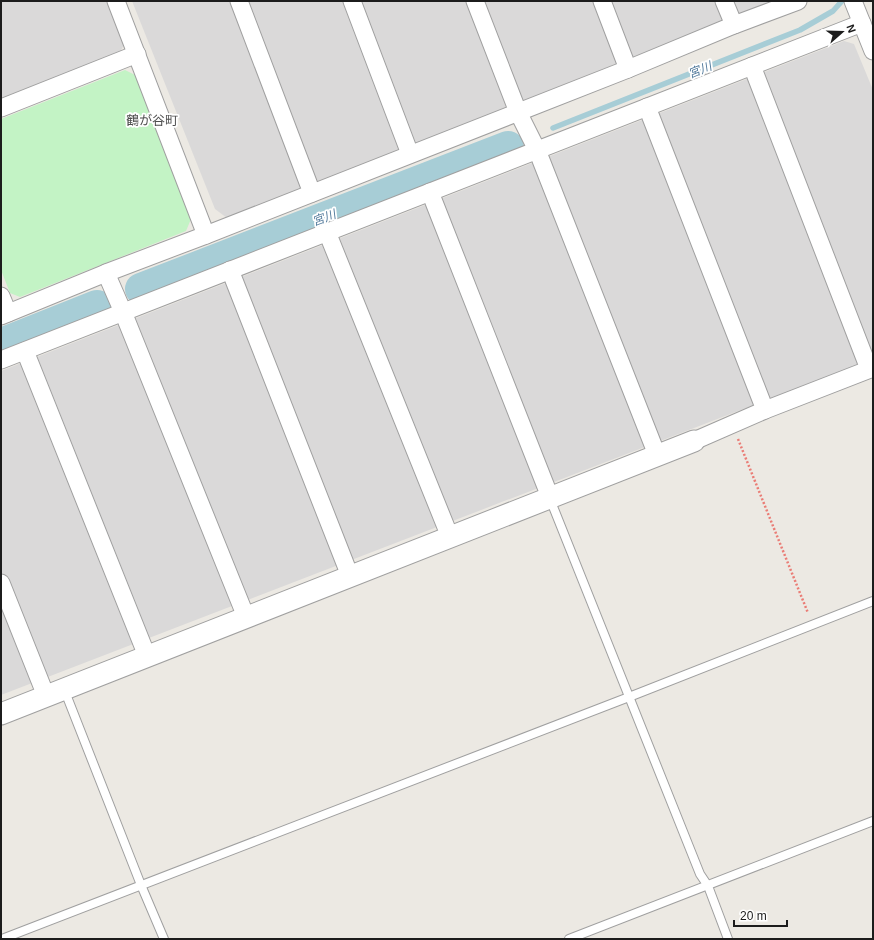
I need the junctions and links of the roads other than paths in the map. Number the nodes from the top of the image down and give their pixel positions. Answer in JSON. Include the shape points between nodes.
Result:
{"nodes":[{"id":1,"x":116,"y":1,"type":"edge"},
{"id":2,"x":238,"y":1,"type":"edge"},
{"id":3,"x":352,"y":1,"type":"edge"},
{"id":4,"x":475,"y":1,"type":"edge"},
{"id":5,"x":602,"y":1,"type":"edge"},
{"id":6,"x":724,"y":1,"type":"edge"},
{"id":7,"x":798,"y":1,"type":"edge"},
{"id":8,"x":853,"y":1,"type":"edge"},
{"id":9,"x":862,"y":23,"type":"junction"},
{"id":10,"x":734,"y":25,"type":"junction"},
{"id":11,"x":873,"y":51,"type":"edge"},
{"id":12,"x":137,"y":54,"type":"junction"},
{"id":13,"x":752,"y":66,"type":"junction"},
{"id":14,"x":628,"y":69,"type":"junction"},
{"id":15,"x":647,"y":107,"type":"junction"},
{"id":16,"x":1,"y":108,"type":"edge"},
{"id":17,"x":518,"y":112,"type":"junction"},
{"id":18,"x":537,"y":150,"type":"junction"},
{"id":19,"x":410,"y":154,"type":"junction"},
{"id":20,"x":430,"y":192,"type":"junction"},
{"id":21,"x":312,"y":193,"type":"junction"},
{"id":22,"x":327,"y":232,"type":"junction"},
{"id":23,"x":206,"y":235,"type":"junction"},
{"id":24,"x":230,"y":270,"type":"junction"},
{"id":25,"x":106,"y":273,"type":"junction"},
{"id":26,"x":1,"y":296,"type":"edge"},
{"id":27,"x":123,"y":312,"type":"junction"},
{"id":28,"x":4,"y":315,"type":"edge"},
{"id":29,"x":25,"y":350,"type":"junction"},
{"id":30,"x":1,"y":360,"type":"edge"},
{"id":31,"x":871,"y":368,"type":"edge"},
{"id":32,"x":765,"y":410,"type":"junction"},
{"id":33,"x":694,"y":440,"type":"joint"},
{"id":34,"x":657,"y":455,"type":"junction"},
{"id":35,"x":550,"y":497,"type":"junction"},
{"id":36,"x":450,"y":537,"type":"junction"},
{"id":37,"x":350,"y":576,"type":"junction"},
{"id":38,"x":1,"y":583,"type":"edge"},
{"id":39,"x":873,"y":601,"type":"edge"},
{"id":40,"x":246,"y":617,"type":"junction"},
{"id":41,"x":147,"y":656,"type":"junction"},
{"id":42,"x":55,"y":693,"type":"junction"},
{"id":43,"x":629,"y":697,"type":"junction"},
{"id":44,"x":1,"y":714,"type":"edge"},
{"id":45,"x":873,"y":821,"type":"edge"},
{"id":46,"x":141,"y":885,"type":"junction"},
{"id":47,"x":708,"y":886,"type":"junction"},
{"id":48,"x":2,"y":939,"type":"edge"},
{"id":49,"x":164,"y":939,"type":"edge"},
{"id":50,"x":570,"y":939,"type":"edge"},
{"id":51,"x":728,"y":939,"type":"edge"}],
"edges":[{"from":1,"to":12,"type":"street"},
{"from":2,"to":21,"type":"street"},
{"from":3,"to":19,"type":"street"},
{"from":4,"to":17,"type":"street"},
{"from":5,"to":14,"type":"street"},
{"from":6,"to":10,"type":"street"},
{"from":7,"to":10,"type":"street"},
{"from":8,"to":9,"type":"street"},
{"from":9,"to":11,"type":"street"},
{"from":9,"to":13,"type":"street"},
{"from":10,"to":14,"type":"street"},
{"from":12,"to":16,"type":"street"},
{"from":12,"to":23,"type":"street"},
{"from":13,"to":15,"type":"street"},
{"from":13,"to":31,"type":"street"},
{"from":14,"to":17,"type":"street"},
{"from":15,"to":18,"type":"street"},
{"from":15,"to":32,"type":"street"},
{"from":17,"to":18,"type":"street"},
{"from":17,"to":19,"type":"street"},
{"from":18,"to":20,"type":"street"},
{"from":18,"to":34,"type":"street"},
{"from":19,"to":21,"type":"street"},
{"from":20,"to":22,"type":"street"},
{"from":20,"to":35,"type":"street"},
{"from":21,"to":23,"type":"street"},
{"from":22,"to":24,"type":"street"},
{"from":22,"to":36,"type":"street"},
{"from":23,"to":25,"type":"street"},
{"from":24,"to":27,"type":"street"},
{"from":24,"to":37,"type":"street"},
{"from":25,"to":27,"type":"street"},
{"from":25,"to":28,"type":"street"},
{"from":26,"to":28,"type":"street"},
{"from":27,"to":29,"type":"street"},
{"from":27,"to":40,"type":"street"},
{"from":29,"to":30,"type":"street"},
{"from":29,"to":41,"type":"street"},
{"from":31,"to":32,"type":"street"},
{"from":32,"to":33,"type":"street"},
{"from":33,"to":34,"type":"street"},
{"from":34,"to":35,"type":"street"},
{"from":35,"to":36,"type":"street"},
{"from":35,"to":43,"type":"lane"},
{"from":36,"to":37,"type":"street"},
{"from":37,"to":40,"type":"street"},
{"from":38,"to":42,"type":"street"},
{"from":39,"to":43,"type":"lane"},
{"from":40,"to":41,"type":"street"},
{"from":41,"to":42,"type":"street"},
{"from":42,"to":44,"type":"street"},
{"from":42,"to":46,"type":"lane"},
{"from":43,"to":46,"type":"lane"},
{"from":43,"to":47,"type":"lane","via":[[700,874]]},
{"from":45,"to":47,"type":"lane"},
{"from":46,"to":48,"type":"lane"},
{"from":46,"to":49,"type":"lane"},
{"from":47,"to":50,"type":"lane"},
{"from":47,"to":51,"type":"lane"}]}
